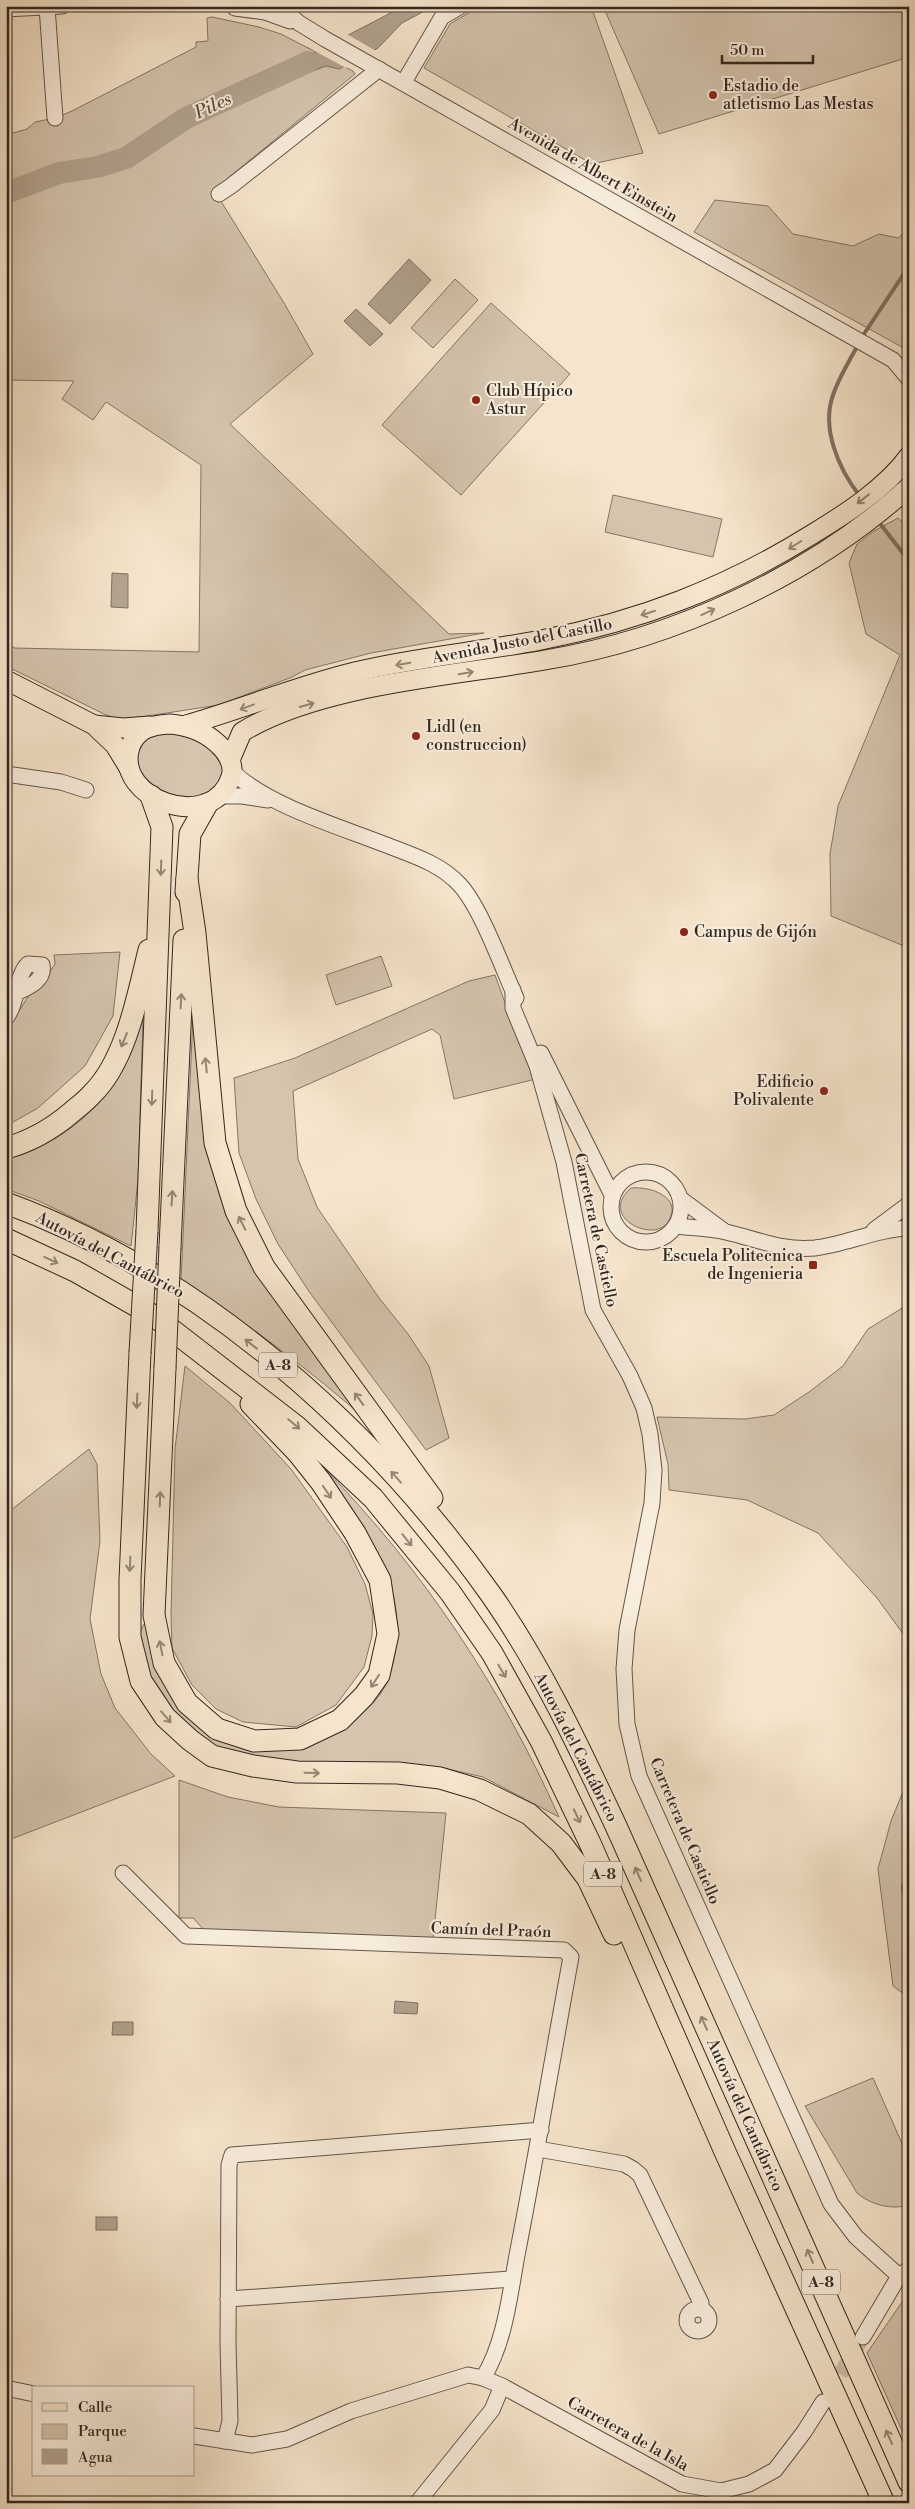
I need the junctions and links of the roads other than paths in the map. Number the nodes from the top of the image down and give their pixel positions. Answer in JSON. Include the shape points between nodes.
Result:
{"nodes":[{"id":1,"x":62,"y":6,"type":"edge"},
{"id":2,"x":279,"y":6,"type":"edge"},
{"id":3,"x":461,"y":6,"type":"edge"},
{"id":4,"x":47,"y":7,"type":"edge"},
{"id":5,"x":233,"y":7,"type":"edge"},
{"id":6,"x":6,"y":9,"type":"edge"},
{"id":7,"x":299,"y":24,"type":"junction"},
{"id":8,"x":379,"y":69,"type":"junction"},
{"id":9,"x":404,"y":82,"type":"junction"},
{"id":10,"x":56,"y":118,"type":"dead end"},
{"id":11,"x":219,"y":194,"type":"dead end"},
{"id":12,"x":891,"y":358,"type":"junction"},
{"id":13,"x":909,"y":362,"type":"edge"},
{"id":14,"x":909,"y":379,"type":"edge"},
{"id":15,"x":909,"y":456,"type":"edge"},
{"id":16,"x":905,"y":490,"type":"edge"},
{"id":17,"x":6,"y":680,"type":"edge"},
{"id":18,"x":94,"y":725,"type":"junction"},
{"id":19,"x":154,"y":725,"type":"junction"},
{"id":20,"x":186,"y":726,"type":"junction"},
{"id":21,"x":232,"y":766,"type":"junction"},
{"id":22,"x":129,"y":769,"type":"junction"},
{"id":23,"x":6,"y":774,"type":"edge"},
{"id":24,"x":86,"y":790,"type":"dead end"},
{"id":25,"x":151,"y":796,"type":"junction"},
{"id":26,"x":215,"y":800,"type":"junction"},
{"id":27,"x":277,"y":802,"type":"junction"},
{"id":28,"x":187,"y":879,"type":"junction"},
{"id":29,"x":160,"y":909,"type":"junction"},
{"id":30,"x":513,"y":990,"type":"junction"},
{"id":31,"x":18,"y":992,"type":"dead end"},
{"id":32,"x":6,"y":1018,"type":"edge"},
{"id":33,"x":559,"y":1091,"type":"junction"},
{"id":34,"x":554,"y":1126,"type":"junction"},
{"id":35,"x":583,"y":1139,"type":"junction"},
{"id":36,"x":6,"y":1148,"type":"edge"},
{"id":37,"x":623,"y":1180,"type":"junction"},
{"id":38,"x":612,"y":1195,"type":"junction"},
{"id":39,"x":681,"y":1199,"type":"junction"},
{"id":40,"x":6,"y":1203,"type":"edge"},
{"id":41,"x":909,"y":1204,"type":"edge"},
{"id":42,"x":676,"y":1226,"type":"junction"},
{"id":43,"x":909,"y":1228,"type":"edge"},
{"id":44,"x":725,"y":1232,"type":"junction"},
{"id":45,"x":869,"y":1234,"type":"junction"},
{"id":46,"x":6,"y":1239,"type":"edge"},
{"id":47,"x":186,"y":1341,"type":"junction"},
{"id":48,"x":616,"y":1826,"type":"junction"},
{"id":49,"x":123,"y":1873,"type":"dead end"},
{"id":50,"x":541,"y":2130,"type":"junction"},
{"id":51,"x":538,"y":2149,"type":"junction"},
{"id":52,"x":768,"y":2242,"type":"junction"},
{"id":53,"x":904,"y":2272,"type":"edge"},
{"id":54,"x":512,"y":2279,"type":"junction"},
{"id":55,"x":228,"y":2299,"type":"junction"},
{"id":56,"x":701,"y":2309,"type":"dead end"},
{"id":57,"x":863,"y":2337,"type":"tunnel mouth"},
{"id":58,"x":483,"y":2378,"type":"junction"},
{"id":59,"x":502,"y":2386,"type":"junction"},
{"id":60,"x":6,"y":2388,"type":"edge"},
{"id":61,"x":32,"y":2394,"type":"edge"},
{"id":62,"x":823,"y":2402,"type":"tunnel mouth"},
{"id":63,"x":195,"y":2436,"type":"edge"},
{"id":64,"x":225,"y":2442,"type":"junction"},
{"id":65,"x":909,"y":2482,"type":"edge"},
{"id":66,"x":721,"y":2497,"type":"edge"},
{"id":67,"x":417,"y":2503,"type":"edge"},
{"id":68,"x":884,"y":2503,"type":"edge"}],
"edges":[{"from":1,"to":4,"type":"street"},
{"from":2,"to":7,"type":"street","name":"Avenida de Albert Einstein"},
{"from":3,"to":9,"type":"street","via":[[442,17]]},
{"from":4,"to":6,"type":"street"},
{"from":4,"to":10,"type":"street"},
{"from":5,"to":7,"type":"street","via":[[265,12]]},
{"from":7,"to":8,"type":"street","name":"Avenida de Albert Einstein"},
{"from":8,"to":9,"type":"street","name":"Avenida de Albert Einstein"},
{"from":8,"to":11,"type":"street"},
{"from":9,"to":12,"type":"street","name":"Avenida de Albert Einstein"},
{"from":12,"to":13,"type":"street","name":"Avenida de Albert Einstein"},
{"from":12,"to":14,"type":"street","name":"Avenida de Albert Einstein"},
{"from":15,"to":20,"type":"main road","name":"Avenida Justo del Castillo","one_way":true,"via":[[890,478],[836,520],[766,564],[690,598],[617,623],[542,640],[356,672],[294,689]]},
{"from":21,"to":16,"type":"main road","name":"Avenida Justo del Castillo","one_way":true,"via":[[242,732],[301,706],[360,690],[548,660],[625,642],[699,616],[777,580],[850,534]]},
{"from":17,"to":18,"type":"main road"},
{"from":18,"to":19,"type":"main road","via":[[123,728]]},
{"from":18,"to":22,"type":"main road","via":[[115,744]]},
{"from":19,"to":20,"type":"main road"},
{"from":19,"to":22,"type":"main road","via":[[139,732],[133,740]]},
{"from":20,"to":21,"type":"main road","via":[[213,739],[223,748]]},
{"from":21,"to":26,"type":"main road"},
{"from":21,"to":27,"type":"street","name":"Carretera de Castiello","via":[[244,783]]},
{"from":22,"to":25,"type":"main road","via":[[134,780]]},
{"from":23,"to":24,"type":"street","via":[[61,782]]},
{"from":25,"to":26,"type":"main road","via":[[179,806]]},
{"from":25,"to":29,"type":"highway","one_way":true,"via":[[162,827]]},
{"from":26,"to":27,"type":"street","name":"Carretera de Castiello","via":[[242,796]]},
{"from":26,"to":28,"type":"highway","via":[[190,834]]},
{"from":27,"to":30,"type":"street","name":"Carretera de Castiello","via":[[446,872],[461,886],[476,910]]},
{"from":47,"to":28,"type":"highway","one_way":true,"bridge":true,"via":[[298,1453],[355,1533],[380,1580],[388,1634],[379,1676],[340,1720],[300,1739],[254,1742],[217,1729],[187,1703],[164,1663],[154,1615]]},
{"from":48,"to":28,"type":"highway","one_way":true,"via":[[575,1716],[526,1629],[264,1266],[236,1211],[215,1143]]},
{"from":29,"to":36,"type":"highway","one_way":true,"via":[[129,1027],[114,1061],[94,1093],[54,1127],[25,1143]]},
{"from":29,"to":52,"type":"highway","one_way":true,"bridge":true,"via":[[130,1580],[130,1637],[141,1681],[165,1717],[212,1756],[297,1772],[398,1773],[440,1778],[480,1790],[529,1814],[561,1843],[588,1879],[719,2156]]},
{"from":30,"to":33,"type":"street","name":"Carretera de Castiello"},
{"from":30,"to":34,"type":"street","name":"Carretera de Castiello","via":[[513,1008],[537,1066]]},
{"from":31,"to":32,"type":"street"},
{"from":33,"to":34,"type":"street","name":"Carretera de Castiello","via":[[552,1107]]},
{"from":33,"to":35,"type":"street"},
{"from":34,"to":53,"type":"street","name":"Carretera de Castiello","via":[[593,1310],[630,1376],[644,1408],[650,1434],[654,1470],[652,1502],[627,1630],[624,1669],[627,1724],[639,1776],[831,2204],[856,2237]]},
{"from":35,"to":37,"type":"street","via":[[610,1174]]},
{"from":35,"to":38,"type":"street"},
{"from":37,"to":38,"type":"street"},
{"from":37,"to":39,"type":"street","via":[[645,1172],[657,1173],[668,1180]]},
{"from":38,"to":42,"type":"street","via":[[613,1222],[620,1233],[634,1241],[646,1243],[662,1239]]},
{"from":39,"to":42,"type":"street","via":[[681,1214]]},
{"from":39,"to":44,"type":"street"},
{"from":48,"to":40,"type":"highway","name":"Autovía del Cantábrico","number":"A-8","one_way":true,"via":[[567,1721],[514,1630],[420,1503],[370,1448],[305,1386],[186,1295],[38,1214]]},
{"from":41,"to":45,"type":"street"},
{"from":42,"to":44,"type":"street"},
{"from":43,"to":45,"type":"street"},
{"from":44,"to":45,"type":"street","via":[[764,1244],[794,1248],[815,1248]]},
{"from":46,"to":47,"type":"highway","name":"Autovía del Cantábrico","number":"A-8","one_way":true,"via":[[121,1295]]},
{"from":47,"to":52,"type":"highway","name":"Autovía del Cantábrico","number":"A-8","one_way":true,"via":[[296,1426],[373,1498],[450,1592],[492,1653],[530,1718],[590,1843],[726,2154]]},
{"from":65,"to":48,"type":"highway","name":"Autovía del Cantábrico","number":"A-8","one_way":true},
{"from":49,"to":50,"type":"street","name":"Camín del Praón","via":[[186,1936],[564,1950],[571,1957]]},
{"from":50,"to":51,"type":"street","name":"Camín del Praón"},
{"from":50,"to":55,"type":"street","via":[[232,2155],[229,2164]]},
{"from":51,"to":54,"type":"street","name":"Camín del Praón"},
{"from":51,"to":56,"type":"street","via":[[624,2164],[633,2169],[640,2176],[685,2265]]},
{"from":52,"to":68,"type":"highway","name":"Autovía del Cantábrico","number":"A-8"},
{"from":53,"to":57,"type":"street"},
{"from":54,"to":55,"type":"street"},
{"from":54,"to":58,"type":"street","name":"Camín del Praón","via":[[500,2340]]},
{"from":55,"to":64,"type":"street","via":[[230,2421]]},
{"from":58,"to":59,"type":"street","name":"Carretera de la Isla"},
{"from":58,"to":64,"type":"street","via":[[468,2375],[368,2405],[288,2439],[252,2445]]},
{"from":59,"to":66,"type":"street","name":"Carretera de la Isla","via":[[682,2484]]},
{"from":59,"to":67,"type":"street","via":[[492,2410]]},
{"from":60,"to":61,"type":"street"},
{"from":62,"to":66,"type":"street","name":"Carretera de la Isla","via":[[775,2470]]},
{"from":63,"to":64,"type":"street"}]}
